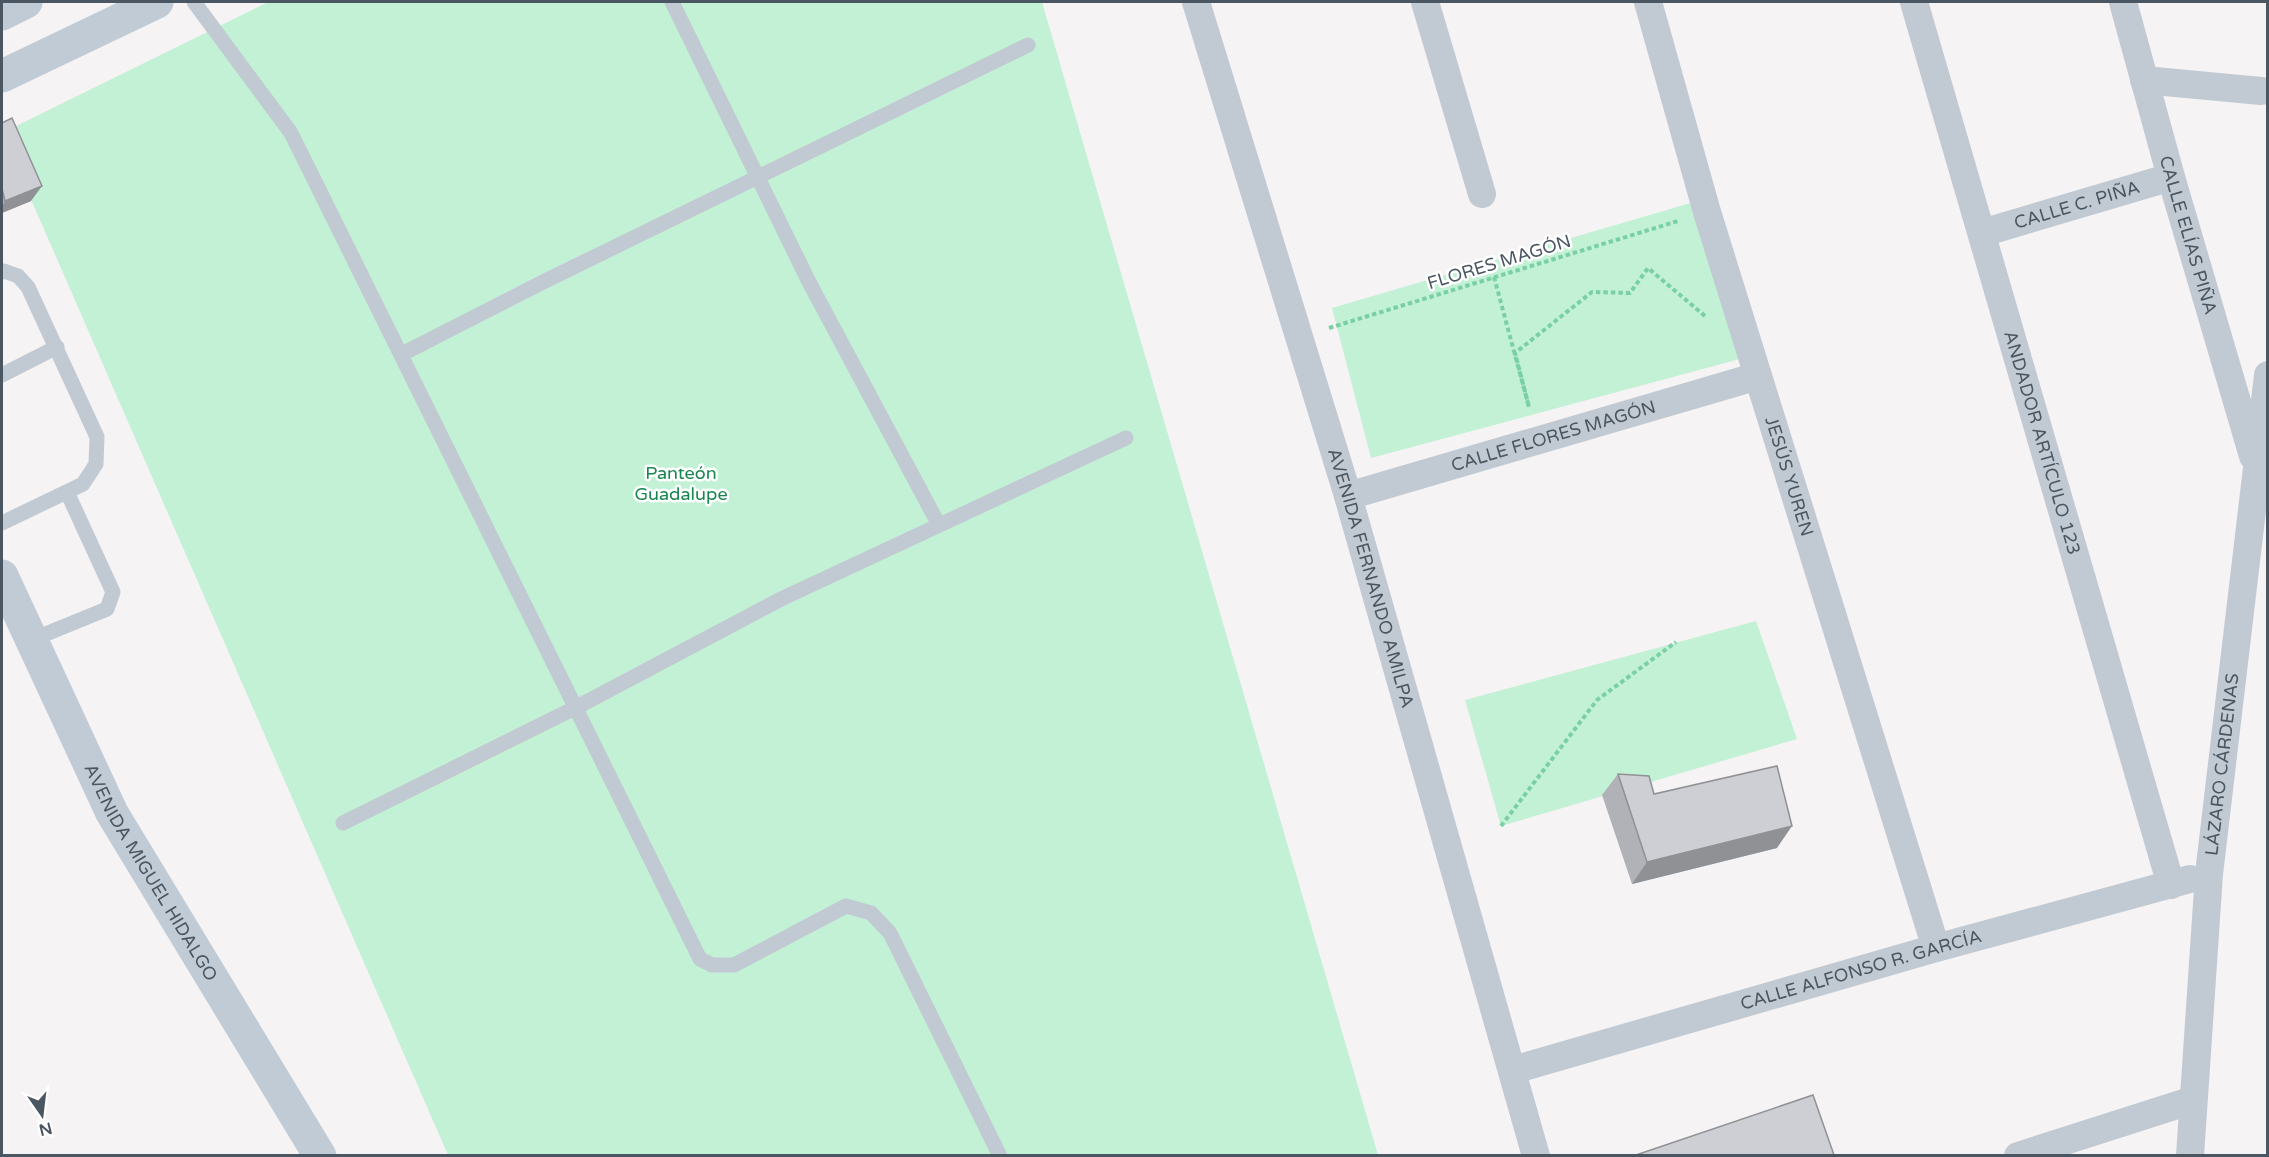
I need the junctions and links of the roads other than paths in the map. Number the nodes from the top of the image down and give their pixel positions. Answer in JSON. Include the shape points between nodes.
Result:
{"nodes":[{"id":1,"x":26,"y":2,"type":"edge"},
{"id":2,"x":157,"y":2,"type":"edge"},
{"id":3,"x":194,"y":2,"type":"edge"},
{"id":4,"x":672,"y":2,"type":"edge"},
{"id":5,"x":1196,"y":2,"type":"edge"},
{"id":6,"x":1425,"y":2,"type":"edge"},
{"id":7,"x":1648,"y":2,"type":"edge"},
{"id":8,"x":1914,"y":2,"type":"edge"},
{"id":9,"x":2123,"y":2,"type":"edge"},
{"id":10,"x":2,"y":14,"type":"edge"},
{"id":11,"x":1028,"y":45,"type":"dead end"},
{"id":12,"x":2,"y":76,"type":"edge"},
{"id":13,"x":2144,"y":80,"type":"junction"},
{"id":14,"x":2261,"y":91,"type":"dead end"},
{"id":15,"x":759,"y":176,"type":"junction"},
{"id":16,"x":2171,"y":177,"type":"junction"},
{"id":17,"x":1482,"y":194,"type":"dead end"},
{"id":18,"x":1982,"y":233,"type":"junction"},
{"id":19,"x":2,"y":272,"type":"edge"},
{"id":20,"x":57,"y":347,"type":"junction"},
{"id":21,"x":402,"y":354,"type":"junction"},
{"id":22,"x":2,"y":375,"type":"edge"},
{"id":23,"x":2268,"y":375,"type":"edge"},
{"id":24,"x":1758,"y":376,"type":"junction"},
{"id":25,"x":1126,"y":438,"type":"dead end"},
{"id":26,"x":2257,"y":467,"type":"junction"},
{"id":27,"x":67,"y":492,"type":"junction"},
{"id":28,"x":1348,"y":496,"type":"junction"},
{"id":29,"x":2,"y":523,"type":"edge"},
{"id":30,"x":939,"y":525,"type":"junction"},
{"id":31,"x":2,"y":576,"type":"edge"},
{"id":32,"x":31,"y":640,"type":"junction"},
{"id":33,"x":577,"y":707,"type":"junction"},
{"id":34,"x":343,"y":823,"type":"dead end"},
{"id":35,"x":2209,"y":874,"type":"junction"},
{"id":36,"x":2171,"y":885,"type":"junction"},
{"id":37,"x":1936,"y":948,"type":"junction"},
{"id":38,"x":1513,"y":1070,"type":"junction"},
{"id":39,"x":2193,"y":1100,"type":"junction"},
{"id":40,"x":320,"y":1155,"type":"edge"},
{"id":41,"x":999,"y":1155,"type":"edge"},
{"id":42,"x":1536,"y":1155,"type":"edge"},
{"id":43,"x":2018,"y":1155,"type":"edge"},
{"id":44,"x":2190,"y":1155,"type":"edge"}],
"edges":[{"from":1,"to":10,"type":"main road"},
{"from":2,"to":12,"type":"main road"},
{"from":3,"to":21,"type":"lane","via":[[291,133]]},
{"from":4,"to":15,"type":"lane"},
{"from":5,"to":28,"type":"street","name":"AVENIDA FERNANDO AMILPA"},
{"from":6,"to":17,"type":"street"},
{"from":7,"to":24,"type":"street","name":"JESÚS YUREN"},
{"from":8,"to":18,"type":"street","name":"ANDADOR ARTÍCULO 123"},
{"from":9,"to":13,"type":"street","name":"CALLE ELÍAS PIÑA"},
{"from":11,"to":15,"type":"lane"},
{"from":13,"to":14,"type":"street"},
{"from":13,"to":16,"type":"street","name":"CALLE ELÍAS PIÑA"},
{"from":15,"to":21,"type":"lane"},
{"from":15,"to":30,"type":"lane","via":[[809,282]]},
{"from":16,"to":18,"type":"street","name":"CALLE C. PIÑA"},
{"from":16,"to":26,"type":"street","name":"CALLE ELÍAS PIÑA"},
{"from":18,"to":36,"type":"street","name":"ANDADOR ARTÍCULO 123"},
{"from":19,"to":20,"type":"lane","via":[[18,276],[28,287]]},
{"from":20,"to":22,"type":"lane"},
{"from":20,"to":27,"type":"lane","via":[[97,437],[96,464],[83,484]]},
{"from":21,"to":33,"type":"lane"},
{"from":23,"to":26,"type":"street","name":"LÁZARO CÁRDENAS"},
{"from":24,"to":28,"type":"street","name":"CALLE FLORES MAGÓN"},
{"from":24,"to":37,"type":"street","name":"JESÚS YUREN"},
{"from":25,"to":30,"type":"lane"},
{"from":26,"to":35,"type":"street","name":"LÁZARO CÁRDENAS"},
{"from":27,"to":29,"type":"lane"},
{"from":27,"to":32,"type":"lane","via":[[113,592],[107,609]]},
{"from":28,"to":38,"type":"street","name":"AVENIDA FERNANDO AMILPA"},
{"from":30,"to":33,"type":"lane","via":[[781,599]]},
{"from":31,"to":32,"type":"main road","name":"AVENIDA MIGUEL HIDALGO"},
{"from":32,"to":40,"type":"main road","name":"AVENIDA MIGUEL HIDALGO","via":[[112,813]]},
{"from":33,"to":34,"type":"lane"},
{"from":33,"to":41,"type":"lane","via":[[700,959],[712,965],[734,965],[846,906],[871,913],[890,933]]},
{"from":35,"to":36,"type":"street","name":"CALLE ALFONSO R. GARCÍA"},
{"from":35,"to":39,"type":"street","name":"LÁZARO CÁRDENAS"},
{"from":36,"to":37,"type":"street","name":"CALLE ALFONSO R. GARCÍA"},
{"from":37,"to":38,"type":"street","name":"CALLE ALFONSO R. GARCÍA"},
{"from":38,"to":42,"type":"street","name":"AVENIDA FERNANDO AMILPA"},
{"from":39,"to":43,"type":"street"},
{"from":39,"to":44,"type":"street","name":"LÁZARO CÁRDENAS"}]}
